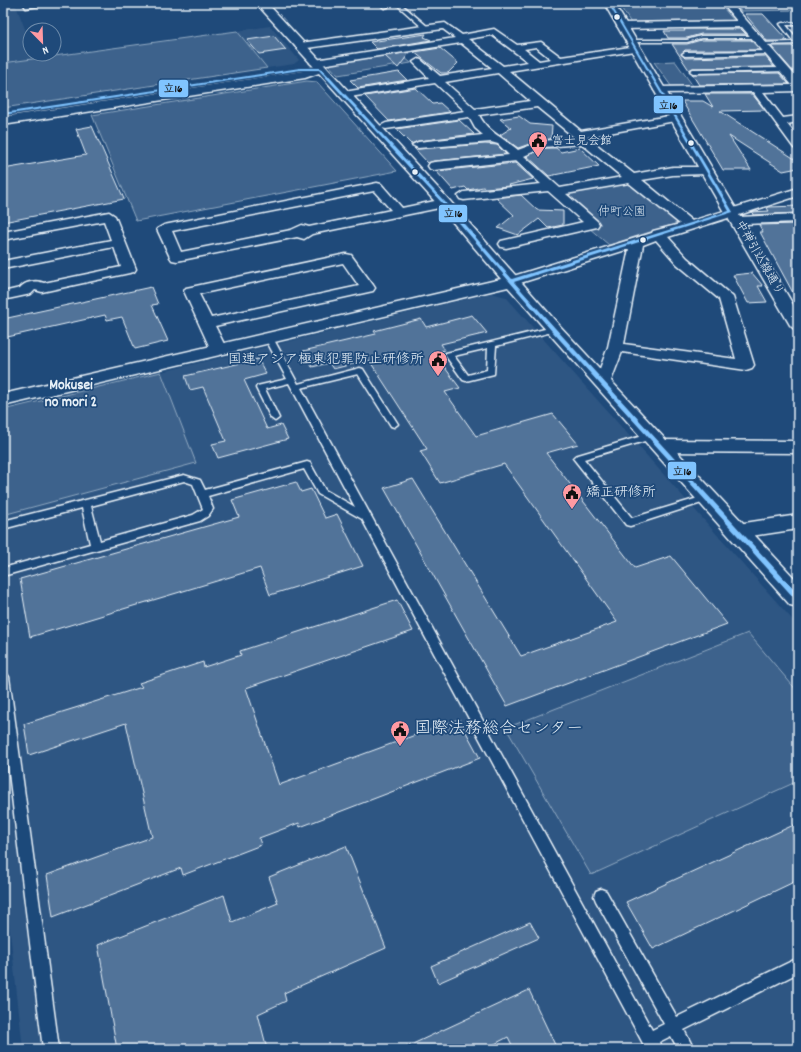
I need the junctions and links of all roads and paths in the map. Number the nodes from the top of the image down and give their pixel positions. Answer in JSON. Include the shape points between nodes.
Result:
{"nodes":[{"id":1,"x":24,"y":3,"type":"edge"},
{"id":2,"x":55,"y":3,"type":"edge"},
{"id":3,"x":261,"y":3,"type":"edge"},
{"id":4,"x":397,"y":3,"type":"edge"},
{"id":5,"x":609,"y":3,"type":"edge"},
{"id":6,"x":726,"y":3,"type":"edge"},
{"id":7,"x":745,"y":24,"type":"junction"},
{"id":8,"x":798,"y":24,"type":"edge"},
{"id":9,"x":622,"y":26,"type":"junction"},
{"id":10,"x":426,"y":28,"type":"junction"},
{"id":11,"x":461,"y":39,"type":"junction"},
{"id":12,"x":759,"y":40,"type":"junction"},
{"id":13,"x":632,"y":45,"type":"junction"},
{"id":14,"x":300,"y":46,"type":"junction"},
{"id":15,"x":515,"y":48,"type":"junction"},
{"id":16,"x":770,"y":53,"type":"junction"},
{"id":17,"x":685,"y":54,"type":"dead end"},
{"id":18,"x":560,"y":61,"type":"junction"},
{"id":19,"x":418,"y":62,"type":"dead end"},
{"id":20,"x":537,"y":64,"type":"junction"},
{"id":21,"x":317,"y":66,"type":"junction"},
{"id":22,"x":501,"y":70,"type":"junction"},
{"id":23,"x":785,"y":70,"type":"junction"},
{"id":24,"x":694,"y":71,"type":"dead end"},
{"id":25,"x":438,"y":80,"type":"junction"},
{"id":26,"x":797,"y":83,"type":"edge"},
{"id":27,"x":756,"y":89,"type":"junction"},
{"id":28,"x":659,"y":90,"type":"junction"},
{"id":29,"x":344,"y":95,"type":"junction"},
{"id":30,"x":539,"y":103,"type":"junction"},
{"id":31,"x":473,"y":113,"type":"junction"},
{"id":32,"x":3,"y":114,"type":"edge"},
{"id":33,"x":675,"y":118,"type":"junction"},
{"id":34,"x":798,"y":119,"type":"edge"},
{"id":35,"x":3,"y":121,"type":"edge"},
{"id":36,"x":780,"y":122,"type":"junction"},
{"id":37,"x":386,"y":126,"type":"dead end"},
{"id":38,"x":492,"y":138,"type":"junction"},
{"id":39,"x":581,"y":138,"type":"junction"},
{"id":40,"x":418,"y":144,"type":"dead end"},
{"id":41,"x":798,"y":146,"type":"edge"},
{"id":42,"x":518,"y":156,"type":"junction"},
{"id":43,"x":434,"y":166,"type":"dead end"},
{"id":44,"x":706,"y":170,"type":"junction"},
{"id":45,"x":631,"y":178,"type":"junction"},
{"id":46,"x":554,"y":190,"type":"junction"},
{"id":47,"x":798,"y":192,"type":"edge"},
{"id":48,"x":464,"y":196,"type":"dead end"},
{"id":49,"x":444,"y":203,"type":"junction"},
{"id":50,"x":398,"y":212,"type":"junction"},
{"id":51,"x":738,"y":214,"type":"junction"},
{"id":52,"x":798,"y":218,"type":"edge"},
{"id":53,"x":689,"y":225,"type":"junction"},
{"id":54,"x":658,"y":234,"type":"junction"},
{"id":55,"x":3,"y":236,"type":"edge"},
{"id":56,"x":637,"y":241,"type":"junction"},
{"id":57,"x":119,"y":242,"type":"junction"},
{"id":58,"x":506,"y":244,"type":"dead end"},
{"id":59,"x":3,"y":265,"type":"edge"},
{"id":60,"x":512,"y":280,"type":"junction"},
{"id":61,"x":3,"y":296,"type":"edge"},
{"id":62,"x":798,"y":309,"type":"edge"},
{"id":63,"x":206,"y":324,"type":"junction"},
{"id":64,"x":798,"y":325,"type":"edge"},
{"id":65,"x":553,"y":328,"type":"junction"},
{"id":66,"x":269,"y":338,"type":"junction"},
{"id":67,"x":492,"y":344,"type":"junction"},
{"id":68,"x":616,"y":347,"type":"junction"},
{"id":69,"x":218,"y":350,"type":"junction"},
{"id":70,"x":603,"y":382,"type":"junction"},
{"id":71,"x":294,"y":383,"type":"junction"},
{"id":72,"x":3,"y":400,"type":"edge"},
{"id":73,"x":275,"y":418,"type":"dead end"},
{"id":74,"x":394,"y":424,"type":"dead end"},
{"id":75,"x":657,"y":441,"type":"junction"},
{"id":76,"x":798,"y":446,"type":"edge"},
{"id":77,"x":203,"y":494,"type":"junction"},
{"id":78,"x":708,"y":498,"type":"junction"},
{"id":79,"x":86,"y":503,"type":"junction"},
{"id":80,"x":366,"y":517,"type":"junction"},
{"id":81,"x":798,"y":522,"type":"edge"},
{"id":82,"x":3,"y":525,"type":"edge"},
{"id":83,"x":738,"y":531,"type":"junction"},
{"id":84,"x":96,"y":546,"type":"junction"},
{"id":85,"x":3,"y":572,"type":"edge"},
{"id":86,"x":798,"y":598,"type":"edge"},
{"id":87,"x":3,"y":677,"type":"edge"},
{"id":88,"x":601,"y":896,"type":"dead end"},
{"id":89,"x":798,"y":965,"type":"edge"},
{"id":90,"x":674,"y":1027,"type":"junction"},
{"id":91,"x":651,"y":1044,"type":"edge"},
{"id":92,"x":51,"y":1049,"type":"edge"},
{"id":93,"x":686,"y":1049,"type":"edge"}],
"edges":[{"from":1,"to":2,"type":"lane","via":[[26,7]]},
{"from":3,"to":14,"type":"street"},
{"from":4,"to":10,"type":"lane"},
{"from":5,"to":9,"type":"street"},
{"from":6,"to":7,"type":"street"},
{"from":7,"to":9,"type":"street"},
{"from":7,"to":12,"type":"street"},
{"from":8,"to":12,"type":"lane","via":[[782,24],[798,43]]},
{"from":9,"to":13,"type":"street"},
{"from":10,"to":11,"type":"street","via":[[445,26]]},
{"from":10,"to":14,"type":"street"},
{"from":11,"to":15,"type":"street","via":[[494,32]]},
{"from":11,"to":21,"type":"street"},
{"from":11,"to":22,"type":"street"},
{"from":12,"to":13,"type":"lane","via":[[701,37],[687,41]]},
{"from":12,"to":16,"type":"street"},
{"from":13,"to":18,"type":"street"},
{"from":13,"to":28,"type":"street"},
{"from":14,"to":21,"type":"street"},
{"from":15,"to":18,"type":"street","via":[[538,44]]},
{"from":15,"to":20,"type":"street"},
{"from":16,"to":17,"type":"lane"},
{"from":16,"to":23,"type":"street"},
{"from":18,"to":20,"type":"street"},
{"from":19,"to":25,"type":"street"},
{"from":20,"to":22,"type":"street"},
{"from":21,"to":29,"type":"street"},
{"from":21,"to":32,"type":"street"},
{"from":21,"to":35,"type":"street","via":[[305,74]]},
{"from":22,"to":25,"type":"street"},
{"from":22,"to":30,"type":"street"},
{"from":23,"to":24,"type":"lane"},
{"from":23,"to":26,"type":"street"},
{"from":25,"to":29,"type":"street"},
{"from":25,"to":31,"type":"street"},
{"from":26,"to":27,"type":"street"},
{"from":27,"to":28,"type":"street"},
{"from":27,"to":36,"type":"street"},
{"from":28,"to":33,"type":"street"},
{"from":29,"to":49,"type":"street"},
{"from":30,"to":31,"type":"street"},
{"from":30,"to":39,"type":"street"},
{"from":31,"to":37,"type":"street"},
{"from":31,"to":38,"type":"street","via":[[479,126]]},
{"from":33,"to":39,"type":"street"},
{"from":33,"to":44,"type":"street"},
{"from":34,"to":36,"type":"street"},
{"from":36,"to":41,"type":"street"},
{"from":38,"to":40,"type":"street"},
{"from":38,"to":42,"type":"street","via":[[502,142]]},
{"from":39,"to":42,"type":"street","via":[[542,144]]},
{"from":39,"to":45,"type":"street"},
{"from":42,"to":43,"type":"street"},
{"from":42,"to":46,"type":"street"},
{"from":44,"to":45,"type":"street","via":[[670,166]]},
{"from":44,"to":51,"type":"street"},
{"from":45,"to":46,"type":"street"},
{"from":45,"to":53,"type":"street"},
{"from":46,"to":48,"type":"street"},
{"from":46,"to":58,"type":"street","via":[[592,224]]},
{"from":47,"to":51,"type":"street"},
{"from":49,"to":50,"type":"street"},
{"from":49,"to":60,"type":"street"},
{"from":50,"to":50,"type":"street","via":[[177,257],[164,229],[377,187]]},
{"from":51,"to":52,"type":"street"},
{"from":51,"to":53,"type":"street"},
{"from":51,"to":62,"type":"street"},
{"from":51,"to":64,"type":"street","name":"中神引込線通り"},
{"from":53,"to":54,"type":"street"},
{"from":54,"to":56,"type":"street"},
{"from":54,"to":68,"type":"street","via":[[682,261],[726,297],[746,365]]},
{"from":55,"to":57,"type":"street","via":[[109,216]]},
{"from":56,"to":60,"type":"street"},
{"from":56,"to":68,"type":"street"},
{"from":57,"to":59,"type":"street"},
{"from":57,"to":61,"type":"street","via":[[130,269],[42,288],[39,292],[26,291]]},
{"from":60,"to":65,"type":"street"},
{"from":60,"to":66,"type":"street"},
{"from":63,"to":63,"type":"street","via":[[191,291],[346,258],[368,288]]},
{"from":63,"to":69,"type":"street"},
{"from":65,"to":67,"type":"lane"},
{"from":65,"to":70,"type":"street"},
{"from":66,"to":69,"type":"street"},
{"from":66,"to":71,"type":"lane"},
{"from":67,"to":67,"type":"lane","via":[[491,372],[466,378],[449,355]]},
{"from":68,"to":70,"type":"street"},
{"from":69,"to":72,"type":"street"},
{"from":70,"to":75,"type":"street"},
{"from":71,"to":73,"type":"lane","via":[[260,388]]},
{"from":71,"to":74,"type":"lane","via":[[360,371]]},
{"from":71,"to":80,"type":"lane"},
{"from":75,"to":76,"type":"street"},
{"from":75,"to":78,"type":"street"},
{"from":75,"to":78,"type":"lane","via":[[578,458],[630,522]]},
{"from":77,"to":79,"type":"lane","via":[[197,482],[184,478]]},
{"from":77,"to":80,"type":"lane","via":[[307,465],[321,492]]},
{"from":77,"to":84,"type":"lane","via":[[208,509],[201,515]]},
{"from":78,"to":83,"type":"street"},
{"from":79,"to":82,"type":"lane"},
{"from":79,"to":84,"type":"lane"},
{"from":80,"to":91,"type":"lane"},
{"from":81,"to":83,"type":"street"},
{"from":83,"to":86,"type":"street"},
{"from":84,"to":85,"type":"lane"},
{"from":87,"to":92,"type":"lane"},
{"from":88,"to":90,"type":"lane"},
{"from":89,"to":90,"type":"lane"},
{"from":90,"to":91,"type":"lane"},
{"from":90,"to":93,"type":"lane"}]}
